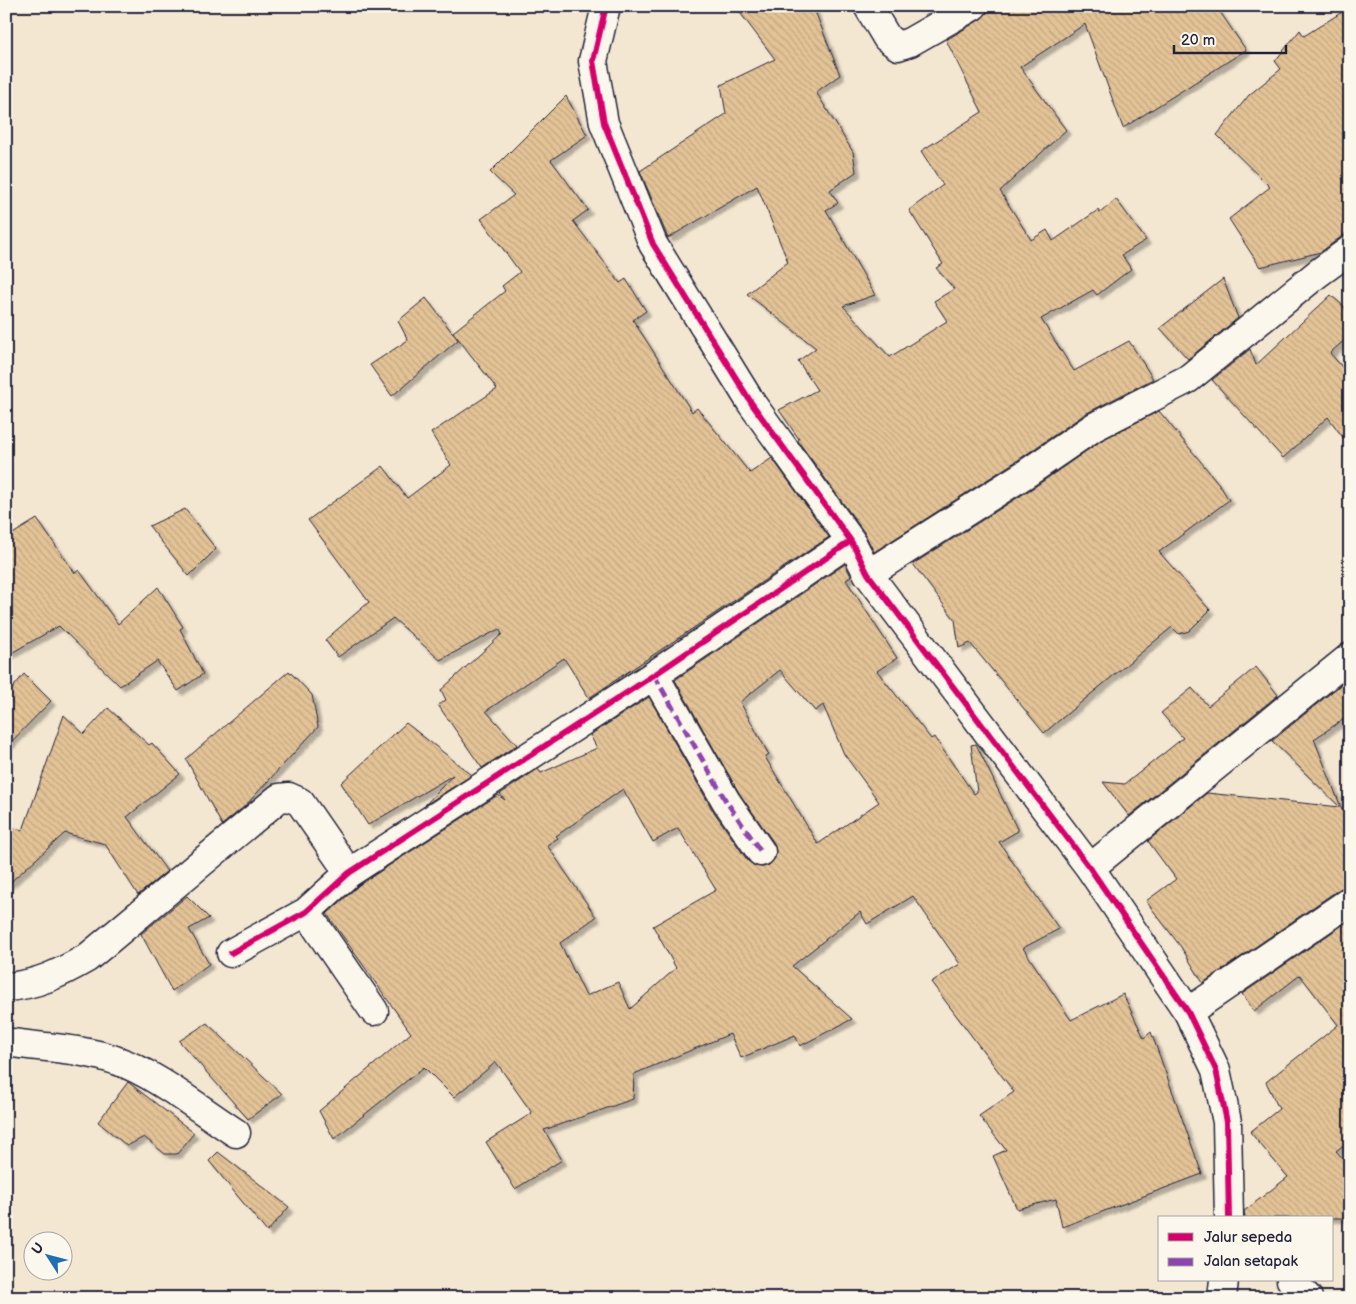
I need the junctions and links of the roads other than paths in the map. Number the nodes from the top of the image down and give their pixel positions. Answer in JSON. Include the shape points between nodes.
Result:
{"nodes":[{"id":1,"x":606,"y":6,"type":"edge"},
{"id":2,"x":868,"y":6,"type":"edge"},
{"id":3,"x":973,"y":6,"type":"edge"},
{"id":4,"x":1350,"y":250,"type":"edge"},
{"id":5,"x":851,"y":541,"type":"junction"},
{"id":6,"x":868,"y":574,"type":"junction"},
{"id":7,"x":1350,"y":657,"type":"edge"},
{"id":8,"x":654,"y":675,"type":"junction"},
{"id":9,"x":761,"y":852,"type":"dead end"},
{"id":10,"x":1090,"y":868,"type":"junction"},
{"id":11,"x":349,"y":873,"type":"junction"},
{"id":12,"x":1350,"y":901,"type":"edge"},
{"id":13,"x":306,"y":912,"type":"junction"},
{"id":14,"x":231,"y":953,"type":"dead end"},
{"id":15,"x":6,"y":987,"type":"edge"},
{"id":16,"x":374,"y":1011,"type":"dead end"},
{"id":17,"x":1188,"y":1012,"type":"junction"},
{"id":18,"x":6,"y":1042,"type":"edge"},
{"id":19,"x":236,"y":1133,"type":"dead end"},
{"id":20,"x":1230,"y":1216,"type":"edge"},
{"id":21,"x":1224,"y":1282,"type":"edge"},
{"id":22,"x":1293,"y":1282,"type":"edge"},
{"id":23,"x":1222,"y":1298,"type":"edge"},
{"id":24,"x":1308,"y":1298,"type":"edge"}],
"edges":[{"from":1,"to":5,"type":"street","via":[[593,61],[604,123],[653,244],[752,404]]},
{"from":2,"to":3,"type":"street","via":[[887,38],[898,46]]},
{"from":4,"to":6,"type":"street","via":[[1188,379],[1094,427]]},
{"from":5,"to":6,"type":"street"},
{"from":5,"to":8,"type":"street"},
{"from":6,"to":10,"type":"street"},
{"from":7,"to":10,"type":"street"},
{"from":8,"to":9,"type":"street","via":[[726,801]]},
{"from":8,"to":11,"type":"street"},
{"from":10,"to":17,"type":"street"},
{"from":11,"to":13,"type":"street"},
{"from":11,"to":15,"type":"street","via":[[300,802],[289,797],[279,798],[87,958],[38,983]]},
{"from":12,"to":17,"type":"street"},
{"from":13,"to":14,"type":"street"},
{"from":13,"to":16,"type":"street"},
{"from":17,"to":20,"type":"street","via":[[1216,1070],[1227,1122]]},
{"from":18,"to":19,"type":"street","via":[[115,1059],[138,1069]]},
{"from":21,"to":23,"type":"street"},
{"from":22,"to":24,"type":"street"}]}
